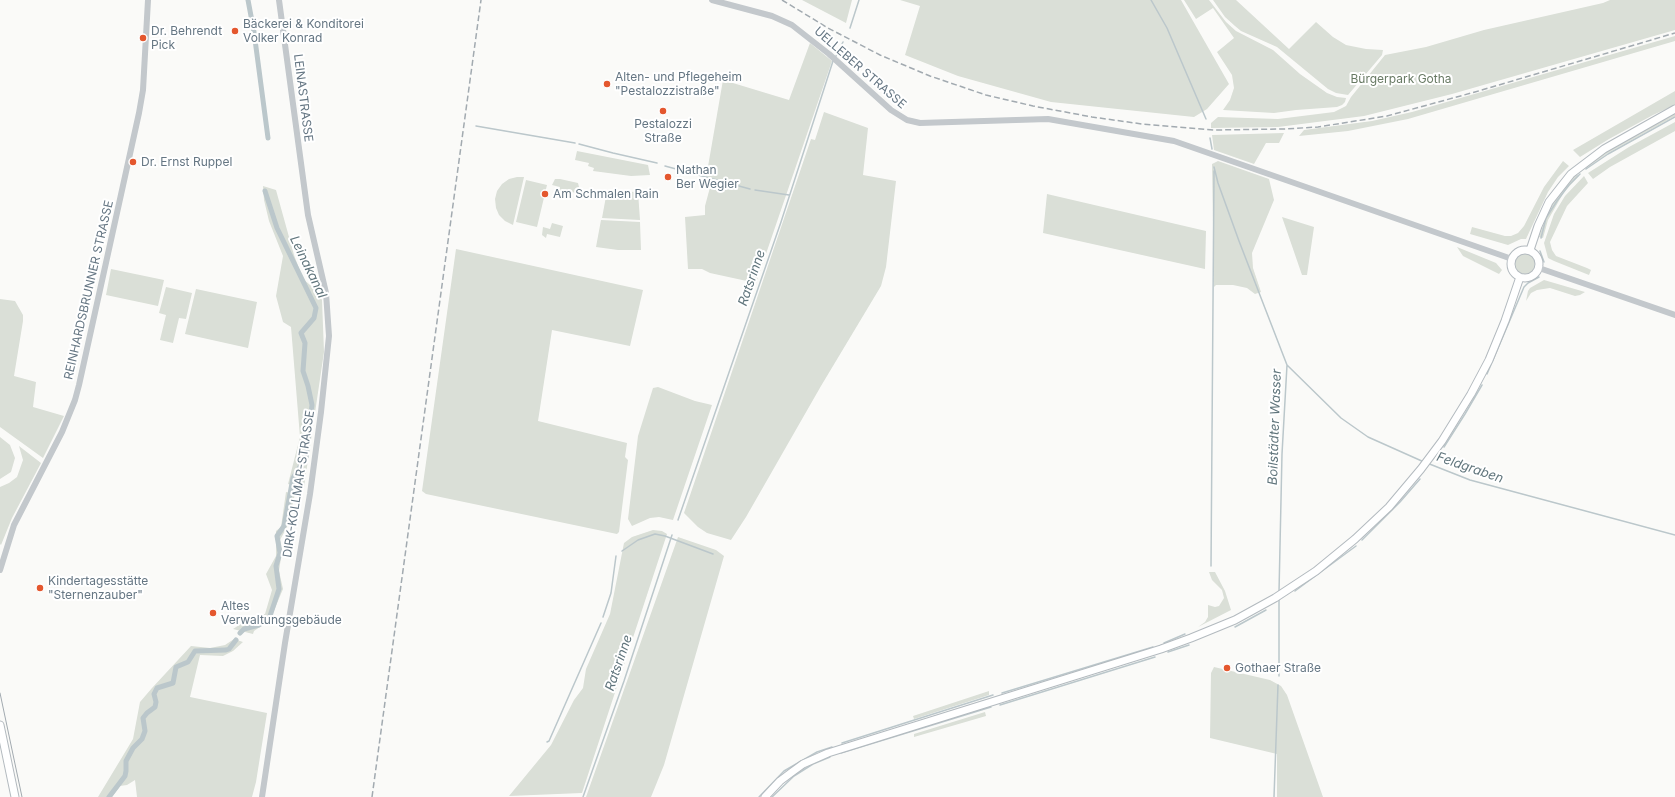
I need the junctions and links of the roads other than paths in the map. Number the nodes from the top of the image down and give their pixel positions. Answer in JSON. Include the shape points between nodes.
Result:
{"nodes":[{"id":1,"x":148,"y":0,"type":"edge"},
{"id":2,"x":279,"y":0,"type":"edge"},
{"id":3,"x":712,"y":0,"type":"edge"},
{"id":4,"x":1675,"y":109,"type":"edge"},
{"id":5,"x":302,"y":175,"type":"joint"},
{"id":6,"x":1530,"y":250,"type":"junction"},
{"id":7,"x":1512,"y":259,"type":"junction"},
{"id":8,"x":1539,"y":268,"type":"junction"},
{"id":9,"x":1520,"y":277,"type":"junction"},
{"id":10,"x":1675,"y":315,"type":"edge"},
{"id":11,"x":0,"y":570,"type":"edge"},
{"id":12,"x":0,"y":725,"type":"edge"},
{"id":13,"x":15,"y":797,"type":"edge"},
{"id":14,"x":262,"y":797,"type":"edge"},
{"id":15,"x":765,"y":797,"type":"edge"}],
"edges":[{"from":1,"to":11,"type":"street","name":"REINHARDSBRUNNER STRASSE","via":[[143,93],[79,385],[62,432],[14,525]]},
{"from":2,"to":5,"type":"street","name":"LEINASTRASSE"},
{"from":3,"to":7,"type":"street","name":"UELLEBER STRASSE","via":[[780,19],[800,31],[891,110],[907,120],[920,122],[1048,119],[1174,141]]},
{"from":4,"to":6,"type":"main road","via":[[1604,149],[1571,174],[1549,202]]},
{"from":5,"to":14,"type":"street","name":"DIRK-KOLLMAR-STRASSE","via":[[309,225],[326,293],[329,336],[310,494]]},
{"from":6,"to":7,"type":"main road","via":[[1519,251]]},
{"from":6,"to":8,"type":"main road","via":[[1538,257]]},
{"from":7,"to":9,"type":"main road","via":[[1512,270]]},
{"from":8,"to":9,"type":"main road","via":[[1531,276]]},
{"from":8,"to":10,"type":"street"},
{"from":9,"to":15,"type":"main road","via":[[1505,321],[1480,377],[1454,424],[1431,457],[1389,507],[1316,571],[1275,598],[1229,623],[1160,650],[828,753],[803,764],[780,781]]},
{"from":12,"to":13,"type":"main road"}]}
